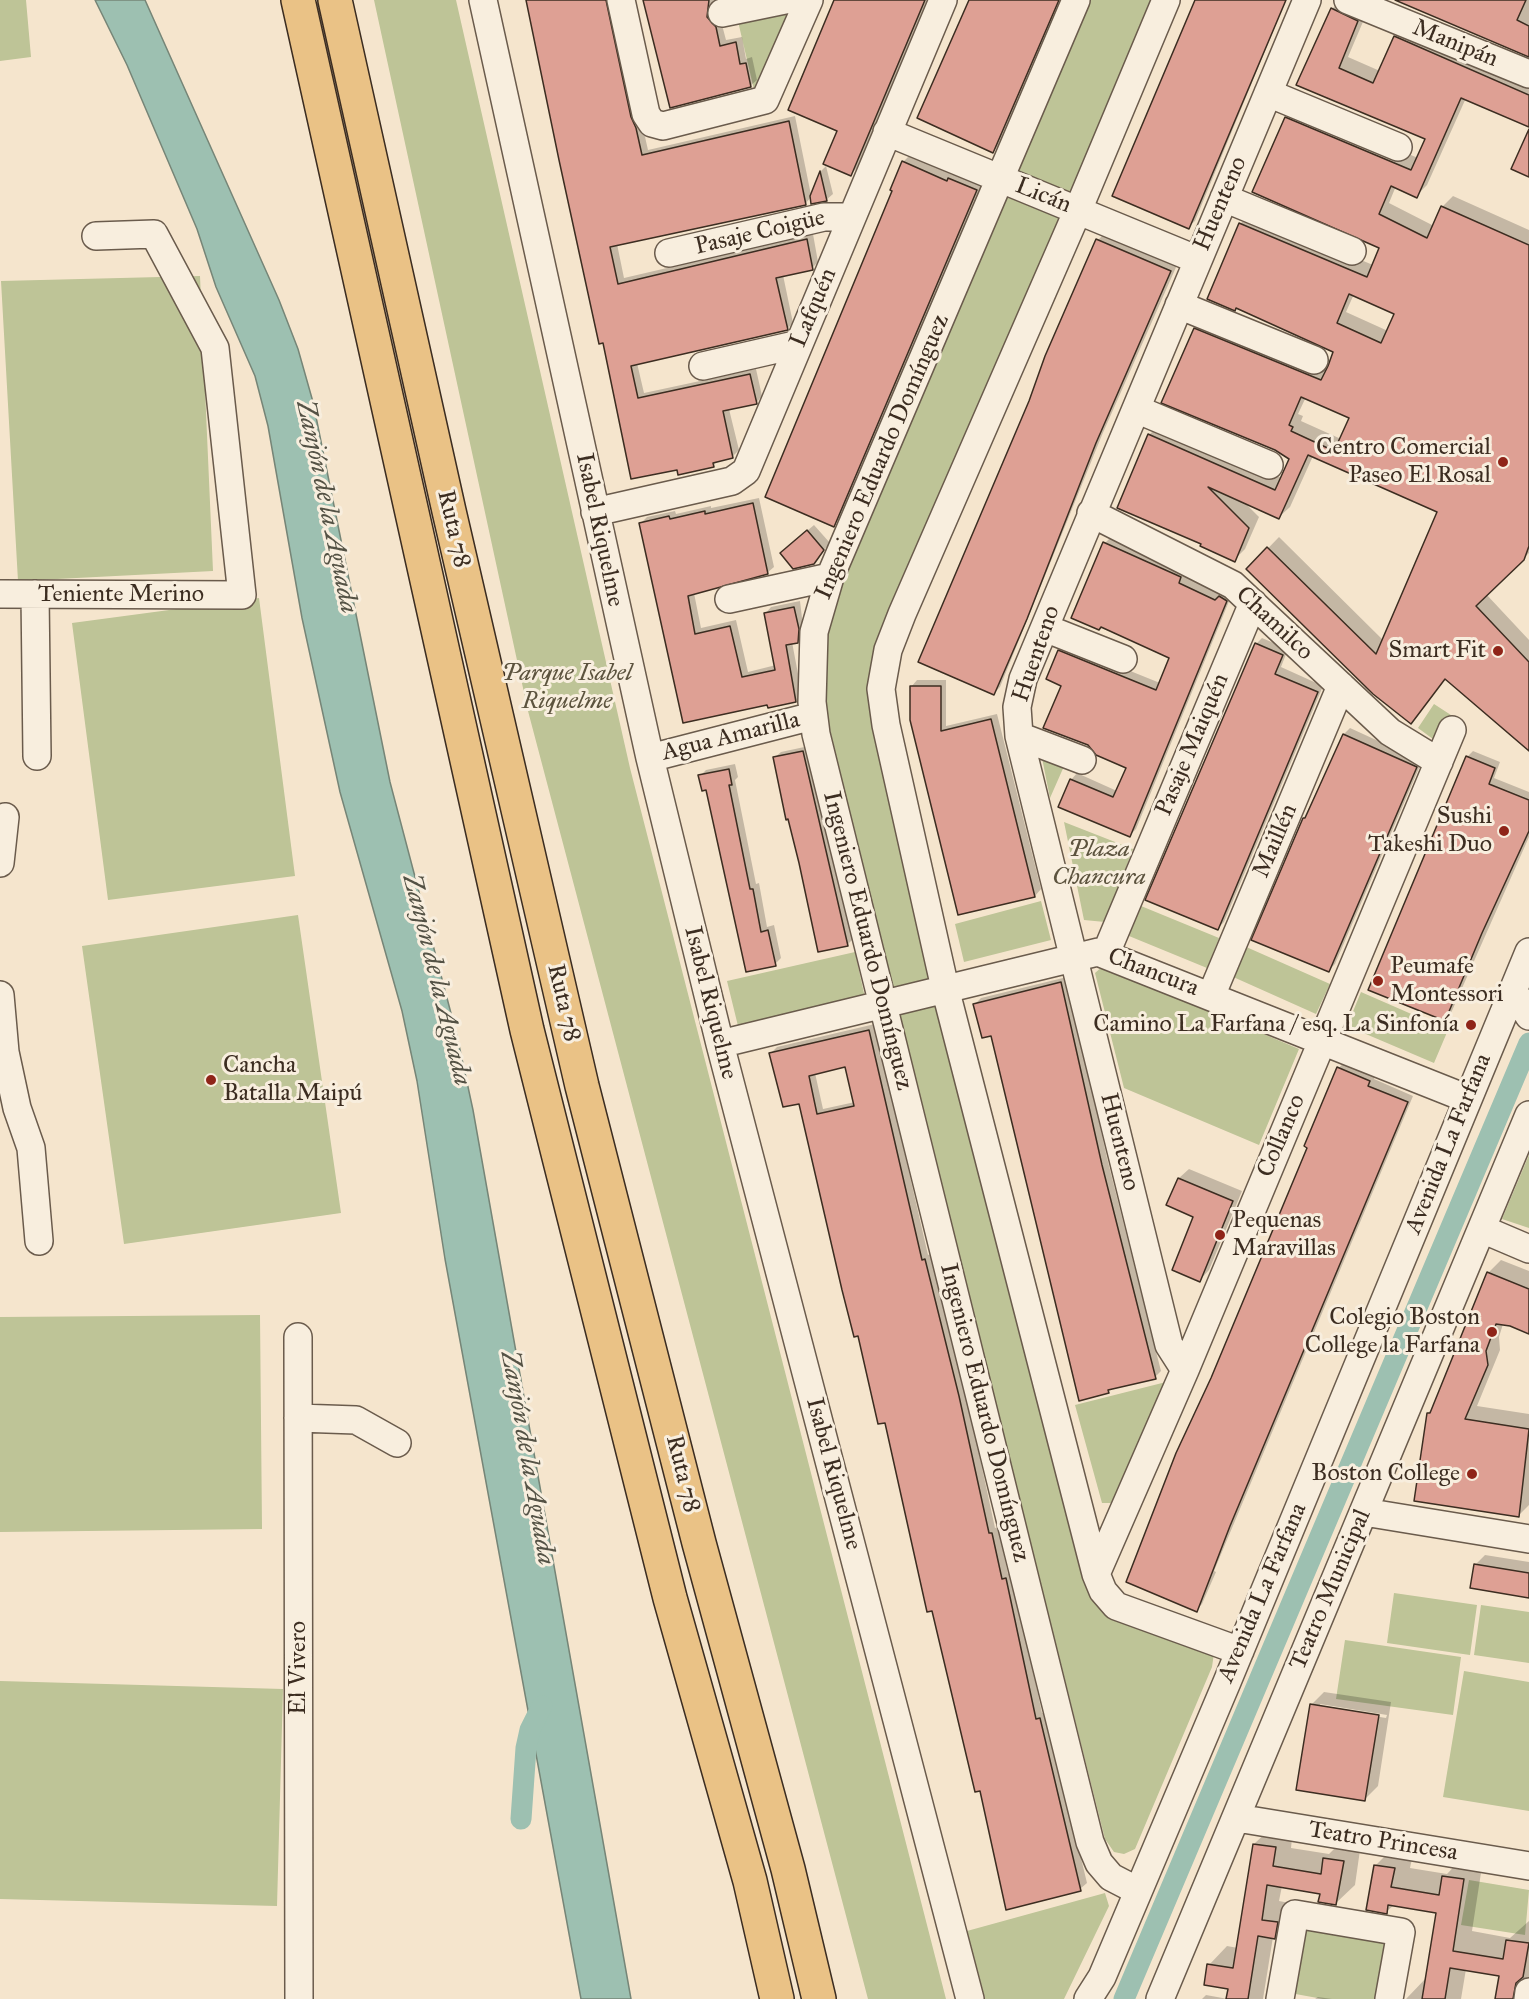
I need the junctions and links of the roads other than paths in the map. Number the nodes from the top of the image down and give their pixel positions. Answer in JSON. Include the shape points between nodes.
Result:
{"nodes":[{"id":1,"x":298,"y":0,"type":"edge"},
{"id":2,"x":335,"y":0,"type":"edge"},
{"id":3,"x":483,"y":0,"type":"edge"},
{"id":4,"x":621,"y":0,"type":"edge"},
{"id":5,"x":785,"y":0,"type":"edge"},
{"id":6,"x":809,"y":0,"type":"edge"},
{"id":7,"x":943,"y":0,"type":"edge"},
{"id":8,"x":1076,"y":0,"type":"edge"},
{"id":9,"x":1166,"y":0,"type":"edge"},
{"id":10,"x":1307,"y":0,"type":"edge"},
{"id":11,"x":1348,"y":0,"type":"edge"},
{"id":12,"x":722,"y":13,"type":"dead end"},
{"id":13,"x":1529,"y":74,"type":"edge"},
{"id":14,"x":1268,"y":93,"type":"junction"},
{"id":15,"x":887,"y":132,"type":"junction"},
{"id":16,"x":1398,"y":147,"type":"dead end"},
{"id":17,"x":1000,"y":178,"type":"junction"},
{"id":18,"x":1224,"y":198,"type":"junction"},
{"id":19,"x":1078,"y":210,"type":"junction"},
{"id":20,"x":852,"y":217,"type":"junction"},
{"id":21,"x":96,"y":236,"type":"dead end"},
{"id":22,"x":1352,"y":251,"type":"dead end"},
{"id":23,"x":669,"y":253,"type":"dead end"},
{"id":24,"x":1198,"y":260,"type":"junction"},
{"id":25,"x":1179,"y":305,"type":"junction"},
{"id":26,"x":799,"y":344,"type":"junction"},
{"id":27,"x":1314,"y":360,"type":"dead end"},
{"id":28,"x":703,"y":366,"type":"dead end"},
{"id":29,"x":1136,"y":409,"type":"junction"},
{"id":30,"x":1269,"y":465,"type":"dead end"},
{"id":31,"x":595,"y":512,"type":"junction"},
{"id":32,"x":1091,"y":513,"type":"junction"},
{"id":33,"x":830,"y":577,"type":"junction"},
{"id":34,"x":0,"y":594,"type":"edge"},
{"id":35,"x":35,"y":594,"type":"junction"},
{"id":36,"x":729,"y":599,"type":"dead end"},
{"id":37,"x":1253,"y":603,"type":"junction"},
{"id":38,"x":1044,"y":628,"type":"junction"},
{"id":39,"x":1123,"y":659,"type":"dead end"},
{"id":40,"x":1341,"y":686,"type":"junction"},
{"id":41,"x":813,"y":716,"type":"junction"},
{"id":42,"x":1452,"y":730,"type":"dead end"},
{"id":43,"x":1019,"y":736,"type":"junction"},
{"id":44,"x":37,"y":756,"type":"dead end"},
{"id":45,"x":650,"y":758,"type":"junction"},
{"id":46,"x":1082,"y":760,"type":"dead end"},
{"id":47,"x":1439,"y":762,"type":"junction"},
{"id":48,"x":4,"y":817,"type":"dead end"},
{"id":49,"x":0,"y":863,"type":"edge"},
{"id":50,"x":1529,"y":952,"type":"edge"},
{"id":51,"x":1106,"y":953,"type":"junction"},
{"id":52,"x":1073,"y":956,"type":"junction"},
{"id":53,"x":945,"y":988,"type":"junction"},
{"id":54,"x":0,"y":995,"type":"edge"},
{"id":55,"x":1211,"y":996,"type":"junction"},
{"id":56,"x":1520,"y":1001,"type":"edge"},
{"id":57,"x":883,"y":1004,"type":"junction"},
{"id":58,"x":1322,"y":1040,"type":"junction"},
{"id":59,"x":720,"y":1044,"type":"junction"},
{"id":60,"x":1468,"y":1099,"type":"junction"},
{"id":61,"x":9,"y":1108,"type":"edge"},
{"id":62,"x":1529,"y":1115,"type":"edge"},
{"id":63,"x":1482,"y":1229,"type":"junction"},
{"id":64,"x":39,"y":1241,"type":"dead end"},
{"id":65,"x":1529,"y":1249,"type":"edge"},
{"id":66,"x":298,"y":1337,"type":"dead end"},
{"id":67,"x":1185,"y":1370,"type":"junction"},
{"id":68,"x":298,"y":1418,"type":"junction"},
{"id":69,"x":397,"y":1443,"type":"dead end"},
{"id":70,"x":1364,"y":1512,"type":"junction"},
{"id":71,"x":1529,"y":1539,"type":"edge"},
{"id":72,"x":1096,"y":1574,"type":"junction"},
{"id":73,"x":1240,"y":1651,"type":"junction"},
{"id":74,"x":1237,"y":1818,"type":"junction"},
{"id":75,"x":1529,"y":1866,"type":"edge"},
{"id":76,"x":1138,"y":1891,"type":"junction"},
{"id":77,"x":1529,"y":1992,"type":"edge"},
{"id":78,"x":299,"y":1999,"type":"edge"},
{"id":79,"x":777,"y":1999,"type":"edge"},
{"id":80,"x":819,"y":1999,"type":"edge"},
{"id":81,"x":970,"y":1999,"type":"edge"},
{"id":82,"x":1088,"y":1999,"type":"edge"},
{"id":83,"x":1160,"y":1999,"type":"edge"},
{"id":84,"x":1280,"y":1999,"type":"edge"},
{"id":85,"x":1389,"y":1999,"type":"edge"},
{"id":86,"x":1528,"y":1999,"type":"edge"}],
"edges":[{"from":1,"to":79,"type":"highway","name":"Ruta 78","via":[[526,1030],[667,1586],[750,1881]]},
{"from":2,"to":80,"type":"highway","name":"Ruta 78","via":[[582,1086]]},
{"from":3,"to":31,"type":"street","name":"Isabel Riquelme"},
{"from":4,"to":6,"type":"street","via":[[646,114],[652,123],[663,126],[765,100]]},
{"from":5,"to":12,"type":"street"},
{"from":7,"to":15,"type":"street","name":"Lafquén"},
{"from":8,"to":17,"type":"street","name":"Ingeniero Eduardo Domínguez"},
{"from":9,"to":19,"type":"street"},
{"from":10,"to":14,"type":"street","name":"Huenteno"},
{"from":11,"to":13,"type":"street","name":"Manipán"},
{"from":14,"to":16,"type":"street"},
{"from":14,"to":18,"type":"street","name":"Huenteno"},
{"from":15,"to":17,"type":"street","name":"Licán"},
{"from":15,"to":20,"type":"street","name":"Lafquén"},
{"from":17,"to":19,"type":"street","name":"Licán"},
{"from":17,"to":33,"type":"street","name":"Ingeniero Eduardo Domínguez"},
{"from":18,"to":22,"type":"street"},
{"from":18,"to":24,"type":"street","name":"Huenteno"},
{"from":19,"to":24,"type":"street","name":"Licán"},
{"from":19,"to":53,"type":"street","via":[[902,614],[888,650],[881,689]]},
{"from":20,"to":23,"type":"street","name":"Pasaje Coigüe","via":[[824,217]]},
{"from":20,"to":26,"type":"street","name":"Lafquén"},
{"from":21,"to":35,"type":"street","name":"Teniente Merino","via":[[154,234],[215,348],[243,595]]},
{"from":24,"to":25,"type":"street","name":"Huenteno"},
{"from":25,"to":27,"type":"street"},
{"from":25,"to":29,"type":"street","name":"Huenteno"},
{"from":26,"to":28,"type":"street"},
{"from":26,"to":31,"type":"street","name":"Lafquén","via":[[742,476]]},
{"from":29,"to":30,"type":"street"},
{"from":29,"to":32,"type":"street","name":"Huenteno"},
{"from":31,"to":45,"type":"street","name":"Isabel Riquelme"},
{"from":32,"to":37,"type":"street","name":"Chamilco","via":[[1233,585]]},
{"from":32,"to":38,"type":"street","name":"Huenteno"},
{"from":33,"to":36,"type":"street"},
{"from":33,"to":41,"type":"street","name":"Ingeniero Eduardo Domínguez","via":[[814,633]]},
{"from":34,"to":35,"type":"street","name":"Teniente Merino"},
{"from":35,"to":44,"type":"street"},
{"from":37,"to":40,"type":"street","name":"Chamilco"},
{"from":37,"to":51,"type":"street","name":"Pasaje Maiquén"},
{"from":38,"to":39,"type":"street"},
{"from":38,"to":43,"type":"street","name":"Huenteno","via":[[1019,693]]},
{"from":40,"to":47,"type":"street","name":"Chamilco","via":[[1390,732]]},
{"from":40,"to":55,"type":"street","name":"Maillén"},
{"from":41,"to":45,"type":"street","name":"Agua Amarilla"},
{"from":41,"to":57,"type":"street","name":"Ingeniero Eduardo Domínguez"},
{"from":42,"to":47,"type":"street","name":"Collanco"},
{"from":43,"to":46,"type":"street"},
{"from":43,"to":52,"type":"street","name":"Huenteno"},
{"from":45,"to":59,"type":"street","name":"Isabel Riquelme"},
{"from":47,"to":58,"type":"street","name":"Collanco"},
{"from":48,"to":49,"type":"street"},
{"from":50,"to":56,"type":"street","name":"Avenida La Farfana"},
{"from":51,"to":52,"type":"street","name":"Chancura"},
{"from":51,"to":55,"type":"street","name":"Chancura"},
{"from":52,"to":53,"type":"street","name":"Chancura"},
{"from":52,"to":67,"type":"street","name":"Huenteno","via":[[1169,1345]]},
{"from":53,"to":57,"type":"street","name":"Chancura"},
{"from":53,"to":72,"type":"street"},
{"from":54,"to":61,"type":"street"},
{"from":55,"to":58,"type":"street","name":"Chancura"},
{"from":56,"to":60,"type":"street","name":"Avenida La Farfana"},
{"from":57,"to":59,"type":"street","name":"Chancura"},
{"from":57,"to":76,"type":"street","name":"Ingeniero Eduardo Domínguez","via":[[1089,1842],[1111,1877]]},
{"from":58,"to":60,"type":"street","name":"Chancura"},
{"from":58,"to":67,"type":"street","name":"Collanco"},
{"from":59,"to":81,"type":"street","name":"Isabel Riquelme"},
{"from":60,"to":73,"type":"street","name":"Avenida La Farfana"},
{"from":61,"to":64,"type":"street","via":[[31,1148]]},
{"from":62,"to":63,"type":"street","name":"Teatro Municipal"},
{"from":63,"to":65,"type":"street"},
{"from":63,"to":70,"type":"street","name":"Teatro Municipal"},
{"from":66,"to":68,"type":"street","name":"El Vivero"},
{"from":67,"to":72,"type":"street","name":"Collanco"},
{"from":68,"to":69,"type":"street","via":[[356,1420]]},
{"from":68,"to":78,"type":"street","name":"El Vivero"},
{"from":70,"to":71,"type":"street"},
{"from":70,"to":74,"type":"street","name":"Teatro Municipal"},
{"from":72,"to":73,"type":"street","via":[[1103,1591],[1116,1606]]},
{"from":73,"to":76,"type":"street","name":"Avenida La Farfana"},
{"from":74,"to":75,"type":"street","name":"Teatro Princesa"},
{"from":74,"to":83,"type":"street","name":"Teatro Municipal"},
{"from":76,"to":82,"type":"street","name":"Avenida La Farfana","via":[[1102,1977]]},
{"from":77,"to":86,"type":"street"},
{"from":84,"to":85,"type":"street","via":[[1295,1914],[1401,1932]]}]}
